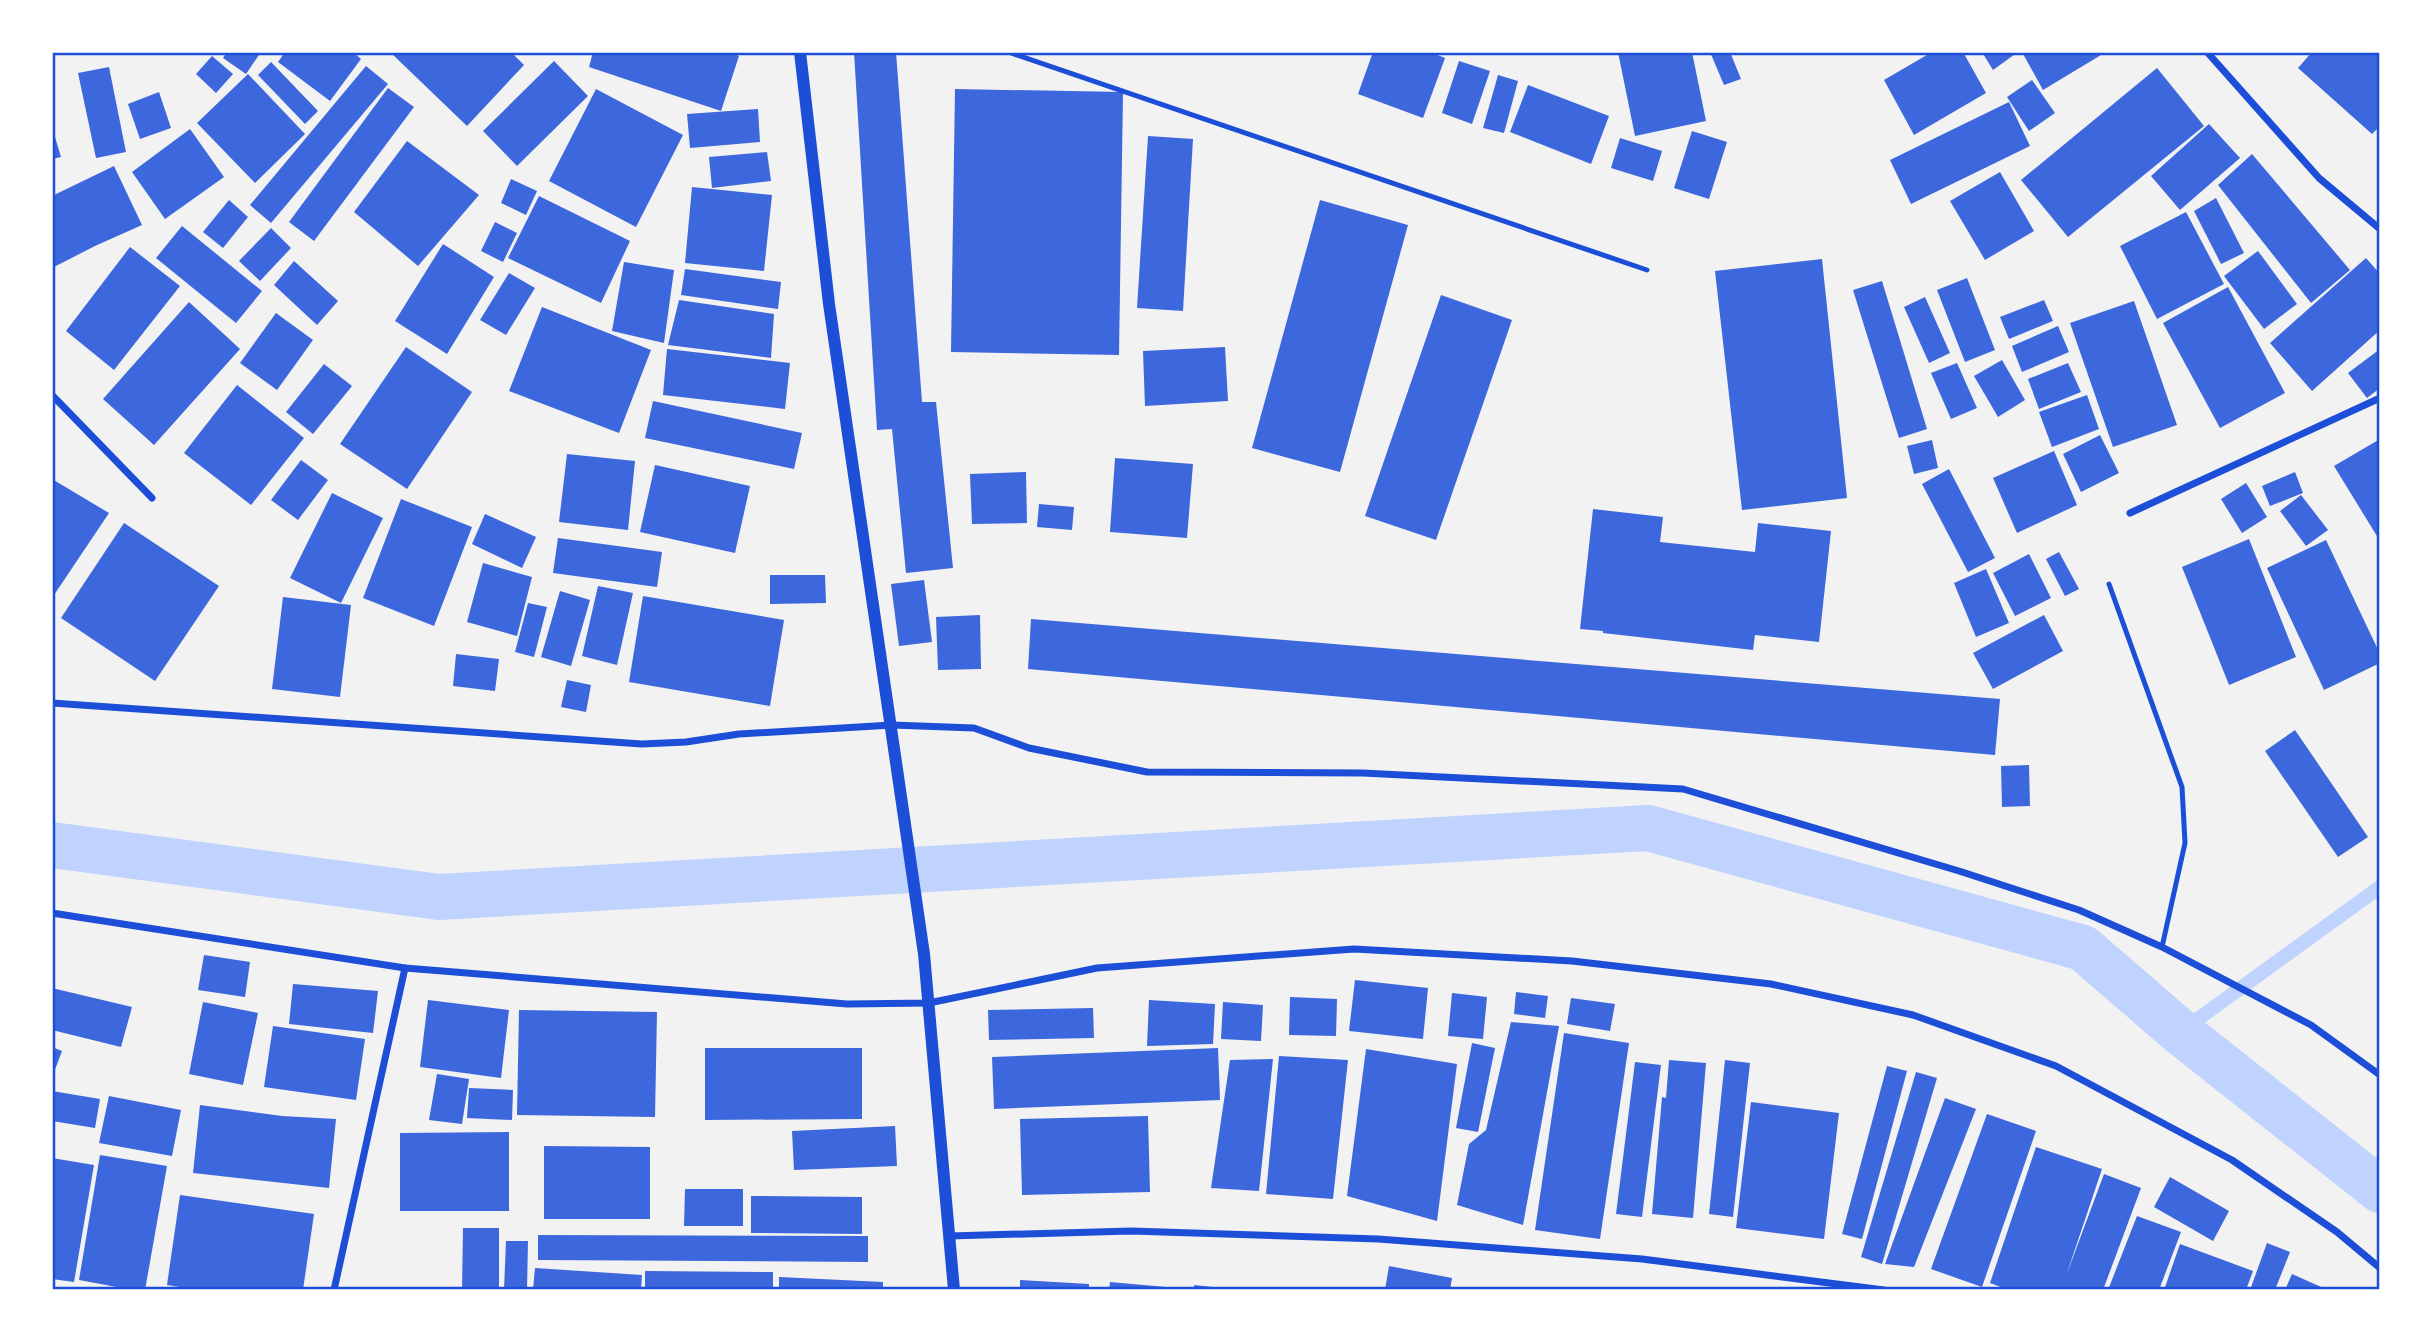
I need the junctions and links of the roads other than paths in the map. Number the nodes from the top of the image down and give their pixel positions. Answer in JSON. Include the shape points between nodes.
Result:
{"nodes":[{"id":1,"x":800,"y":52,"type":"edge"},
{"id":2,"x":1008,"y":52,"type":"edge"},
{"id":3,"x":2207,"y":52,"type":"edge"},
{"id":4,"x":2379,"y":229,"type":"edge"},
{"id":5,"x":1647,"y":270,"type":"dead end"},
{"id":6,"x":52,"y":395,"type":"edge"},
{"id":7,"x":2379,"y":398,"type":"edge"},
{"id":8,"x":152,"y":498,"type":"dead end"},
{"id":9,"x":2130,"y":513,"type":"dead end"},
{"id":10,"x":2109,"y":584,"type":"dead end"},
{"id":11,"x":52,"y":703,"type":"edge"},
{"id":12,"x":892,"y":724,"type":"junction"},
{"id":13,"x":52,"y":913,"type":"edge"},
{"id":14,"x":2162,"y":947,"type":"junction"},
{"id":15,"x":405,"y":968,"type":"junction"},
{"id":16,"x":929,"y":1003,"type":"junction"},
{"id":17,"x":2379,"y":1075,"type":"edge"},
{"id":18,"x":949,"y":1236,"type":"junction"},
{"id":19,"x":2379,"y":1268,"type":"edge"},
{"id":20,"x":334,"y":1290,"type":"edge"},
{"id":21,"x":954,"y":1290,"type":"edge"},
{"id":22,"x":1884,"y":1290,"type":"edge"}],
"edges":[{"from":1,"to":12,"type":"street","via":[[829,304]]},
{"from":2,"to":5,"type":"lane"},
{"from":3,"to":4,"type":"street","via":[[2319,178]]},
{"from":6,"to":8,"type":"street"},
{"from":7,"to":9,"type":"street"},
{"from":10,"to":14,"type":"lane","via":[[2182,787],[2185,843]]},
{"from":11,"to":12,"type":"street","via":[[642,744]]},
{"from":12,"to":14,"type":"street","via":[[974,728],[1029,748],[1147,772],[1363,773],[1683,789],[2080,910]]},
{"from":12,"to":16,"type":"street"},
{"from":13,"to":15,"type":"street"},
{"from":14,"to":17,"type":"street","via":[[2311,1025]]},
{"from":15,"to":16,"type":"street","via":[[847,1004]]},
{"from":15,"to":20,"type":"street"},
{"from":16,"to":18,"type":"street"},
{"from":16,"to":19,"type":"street","via":[[1097,968],[1354,949],[1572,961],[1771,984],[1913,1015],[2056,1066],[2232,1160],[2337,1232]]},
{"from":18,"to":21,"type":"street"},
{"from":18,"to":22,"type":"street","via":[[1131,1231],[1378,1239],[1642,1259]]}]}
